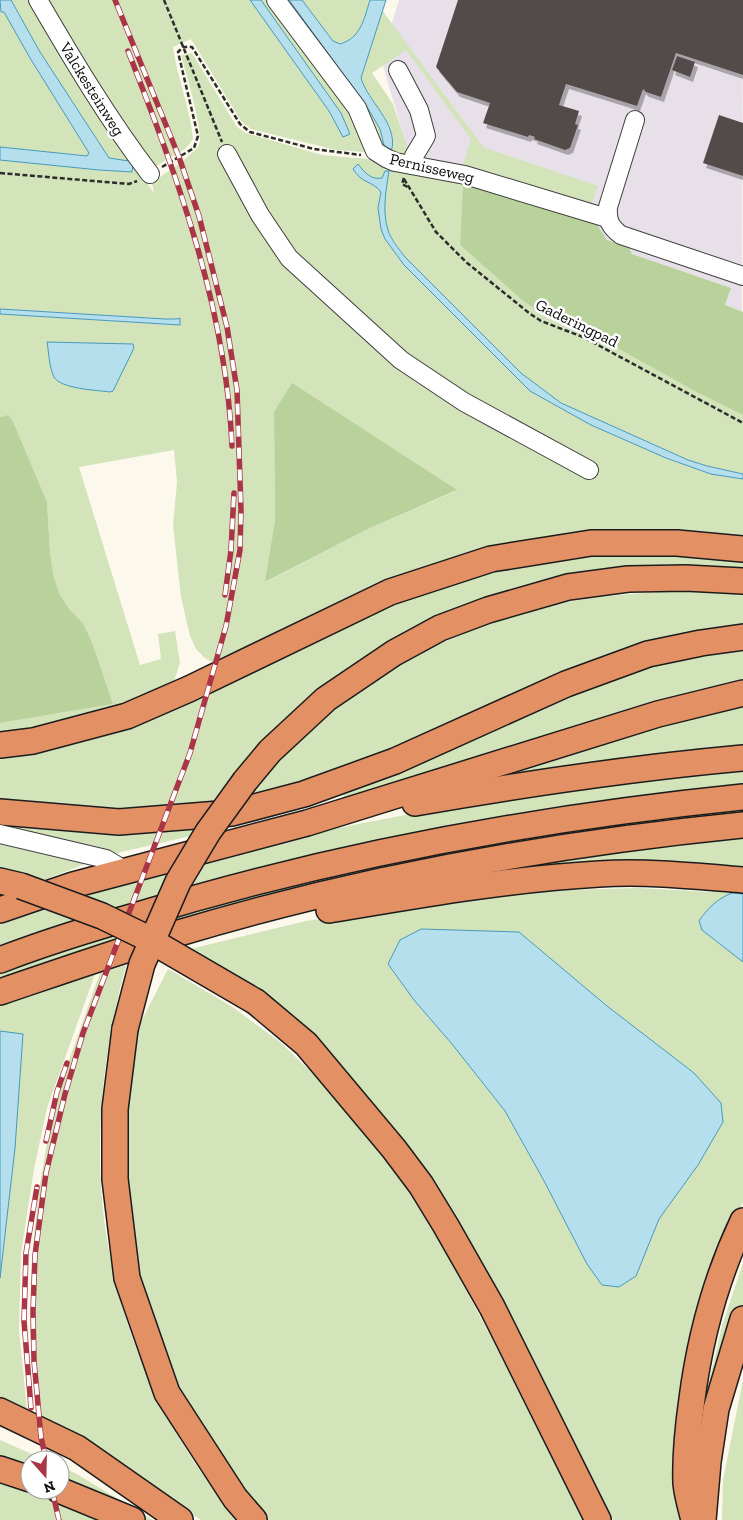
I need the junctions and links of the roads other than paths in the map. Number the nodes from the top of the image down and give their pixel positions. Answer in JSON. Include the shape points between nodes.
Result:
{"nodes":[{"id":1,"x":38,"y":0,"type":"edge"},
{"id":2,"x":276,"y":0,"type":"edge"},
{"id":3,"x":398,"y":70,"type":"dead end"},
{"id":4,"x":635,"y":120,"type":"dead end"},
{"id":5,"x":227,"y":154,"type":"road end"},
{"id":6,"x":408,"y":171,"type":"junction"},
{"id":7,"x":150,"y":174,"type":"dead end"},
{"id":8,"x":607,"y":218,"type":"junction"},
{"id":9,"x":743,"y":276,"type":"edge"},
{"id":10,"x":589,"y":470,"type":"dead end"},
{"id":11,"x":743,"y":548,"type":"edge"},
{"id":12,"x":743,"y":582,"type":"edge"},
{"id":13,"x":743,"y":637,"type":"edge"},
{"id":14,"x":736,"y":694,"type":"edge"},
{"id":15,"x":0,"y":745,"type":"edge"},
{"id":16,"x":743,"y":758,"type":"edge"},
{"id":17,"x":743,"y":797,"type":"edge"},
{"id":18,"x":0,"y":812,"type":"edge"},
{"id":19,"x":307,"y":823,"type":"junction"},
{"id":20,"x":743,"y":825,"type":"edge"},
{"id":21,"x":0,"y":834,"type":"edge"},
{"id":22,"x":126,"y":871,"type":"junction"},
{"id":23,"x":743,"y":880,"type":"edge"},
{"id":24,"x":10,"y":883,"type":"edge"},
{"id":25,"x":0,"y":910,"type":"edge"},
{"id":26,"x":178,"y":933,"type":"junction"},
{"id":27,"x":0,"y":960,"type":"edge"},
{"id":28,"x":0,"y":992,"type":"edge"},
{"id":29,"x":743,"y":1221,"type":"edge"},
{"id":30,"x":743,"y":1319,"type":"edge"},
{"id":31,"x":0,"y":1411,"type":"edge"},
{"id":32,"x":0,"y":1425,"type":"edge"},
{"id":33,"x":0,"y":1468,"type":"edge"},
{"id":34,"x":20,"y":1475,"type":"edge"},
{"id":35,"x":124,"y":1482,"type":"junction"},
{"id":36,"x":70,"y":1494,"type":"edge"},
{"id":37,"x":132,"y":1520,"type":"edge"},
{"id":38,"x":180,"y":1520,"type":"edge"},
{"id":39,"x":254,"y":1520,"type":"edge"},
{"id":40,"x":598,"y":1520,"type":"edge"},
{"id":41,"x":694,"y":1520,"type":"edge"},
{"id":42,"x":703,"y":1520,"type":"edge"}],
"edges":[{"from":1,"to":7,"type":"street","name":"Valckesteinweg","via":[[123,139]]},
{"from":2,"to":6,"type":"street","name":"Pernisseweg","via":[[357,108],[375,151]]},
{"from":3,"to":6,"type":"street","via":[[419,110],[426,136]]},
{"from":4,"to":8,"type":"street"},
{"from":5,"to":10,"type":"street","via":[[260,215],[289,258],[401,360],[464,402]]},
{"from":6,"to":8,"type":"street","name":"Pernisseweg","via":[[465,174]]},
{"from":8,"to":9,"type":"street","via":[[613,230],[621,235]]},
{"from":11,"to":15,"type":"highway","via":[[677,543],[591,543],[491,559],[390,592],[127,716],[33,741]]},
{"from":12,"to":39,"type":"highway","bridge":true,"via":[[686,578],[628,579],[568,587],[440,628],[394,653],[326,698],[270,752],[208,832],[178,882],[142,964],[126,1029],[114,1109],[115,1179],[127,1278],[167,1393],[235,1498]]},
{"from":13,"to":18,"type":"highway","via":[[648,654],[566,684],[395,760],[304,794],[232,813],[119,822]]},
{"from":14,"to":19,"type":"highway","via":[[658,714]]},
{"from":16,"to":19,"type":"highway","via":[[496,789]]},
{"from":17,"to":27,"type":"highway","via":[[507,827],[384,851],[189,899],[38,945]]},
{"from":19,"to":22,"type":"highway"},
{"from":20,"to":26,"type":"highway","via":[[578,845],[466,864],[259,911]]},
{"from":21,"to":22,"type":"street","via":[[106,859]]},
{"from":22,"to":25,"type":"highway"},
{"from":23,"to":26,"type":"highway","via":[[680,874],[545,878]]},
{"from":24,"to":40,"type":"highway","bridge":true,"via":[[102,916],[176,954],[256,1002],[306,1044],[394,1149],[446,1226],[492,1307]]},
{"from":26,"to":28,"type":"highway"},
{"from":29,"to":41,"type":"highway","via":[[708,1314],[697,1363],[688,1428],[686,1484]]},
{"from":30,"to":42,"type":"highway","via":[[716,1409]]},
{"from":31,"to":35,"type":"highway","via":[[77,1448]]},
{"from":32,"to":35,"type":"highway","via":[[45,1442]]},
{"from":33,"to":34,"type":"highway"},
{"from":35,"to":38,"type":"highway"},
{"from":36,"to":37,"type":"highway"}]}
